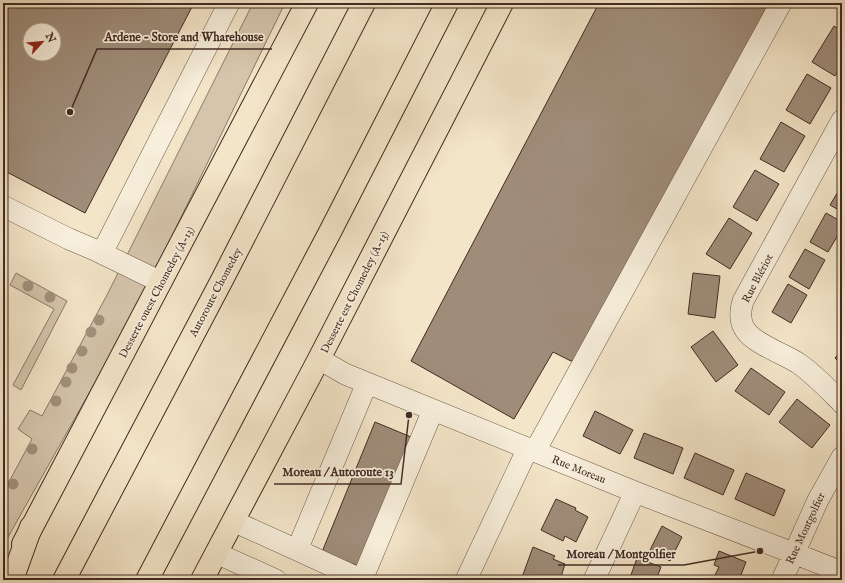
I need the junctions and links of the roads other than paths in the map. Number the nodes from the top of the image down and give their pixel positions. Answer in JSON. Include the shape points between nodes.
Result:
{"nodes":[{"id":1,"x":229,"y":3,"type":"edge"},
{"id":2,"x":307,"y":3,"type":"edge"},
{"id":3,"x":364,"y":3,"type":"edge"},
{"id":4,"x":447,"y":3,"type":"edge"},
{"id":5,"x":502,"y":3,"type":"edge"},
{"id":6,"x":781,"y":3,"type":"edge"},
{"id":7,"x":842,"y":120,"type":"edge"},
{"id":8,"x":3,"y":206,"type":"edge"},
{"id":9,"x":102,"y":253,"type":"junction"},
{"id":10,"x":161,"y":282,"type":"junction"},
{"id":11,"x":319,"y":359,"type":"junction"},
{"id":12,"x":367,"y":383,"type":"junction"},
{"id":13,"x":842,"y":403,"type":"edge"},
{"id":14,"x":433,"y":410,"type":"junction"},
{"id":15,"x":531,"y":449,"type":"junction"},
{"id":16,"x":842,"y":457,"type":"edge"},
{"id":17,"x":635,"y":492,"type":"junction"},
{"id":18,"x":233,"y":522,"type":"junction"},
{"id":19,"x":32,"y":527,"type":"junction"},
{"id":20,"x":297,"y":550,"type":"junction"},
{"id":21,"x":216,"y":553,"type":"junction"},
{"id":22,"x":793,"y":553,"type":"junction"},
{"id":23,"x":842,"y":572,"type":"edge"},
{"id":24,"x":4,"y":580,"type":"edge"},
{"id":25,"x":12,"y":580,"type":"edge"},
{"id":26,"x":64,"y":580,"type":"edge"},
{"id":27,"x":147,"y":580,"type":"edge"},
{"id":28,"x":202,"y":580,"type":"edge"},
{"id":29,"x":277,"y":580,"type":"edge"},
{"id":30,"x":466,"y":580,"type":"edge"},
{"id":31,"x":594,"y":580,"type":"edge"},
{"id":32,"x":782,"y":580,"type":"edge"}],
"edges":[{"from":1,"to":9,"type":"street"},
{"from":2,"to":10,"type":"main road","name":"Desserte ouest Chomedey (A-13)"},
{"from":3,"to":26,"type":"main road","name":"Autoroute Chomedey"},
{"from":4,"to":27,"type":"main road"},
{"from":5,"to":11,"type":"main road","name":"Desserte est Chomedey (A-13)"},
{"from":6,"to":15,"type":"street"},
{"from":7,"to":13,"type":"street","name":"Rue Blériot","via":[[743,301],[740,317],[750,336],[798,363]]},
{"from":8,"to":9,"type":"street"},
{"from":9,"to":10,"type":"street"},
{"from":10,"to":19,"type":"main road","name":"Desserte ouest Chomedey (A-13)"},
{"from":11,"to":12,"type":"street","name":"Rue Moreau"},
{"from":11,"to":18,"type":"main road","name":"Desserte est Chomedey (A-13)"},
{"from":12,"to":14,"type":"street","name":"Rue Moreau"},
{"from":12,"to":20,"type":"street"},
{"from":14,"to":15,"type":"street","name":"Rue Moreau"},
{"from":14,"to":20,"type":"street","via":[[364,575],[358,578]]},
{"from":15,"to":17,"type":"street","name":"Rue Moreau"},
{"from":15,"to":30,"type":"street"},
{"from":16,"to":22,"type":"street","name":"Rue Montgolfier"},
{"from":17,"to":22,"type":"street","name":"Rue Moreau"},
{"from":17,"to":31,"type":"street"},
{"from":18,"to":20,"type":"street"},
{"from":18,"to":21,"type":"main road","name":"Desserte est Chomedey (A-13)"},
{"from":19,"to":24,"type":"main road","name":"Desserte ouest Chomedey (A-13)"},
{"from":19,"to":25,"type":"main road"},
{"from":21,"to":28,"type":"main road","name":"Desserte est Chomedey (A-13)"},
{"from":21,"to":29,"type":"street"},
{"from":22,"to":23,"type":"street","name":"Rue Moreau"},
{"from":22,"to":32,"type":"street","name":"Rue Montgolfier"}]}
